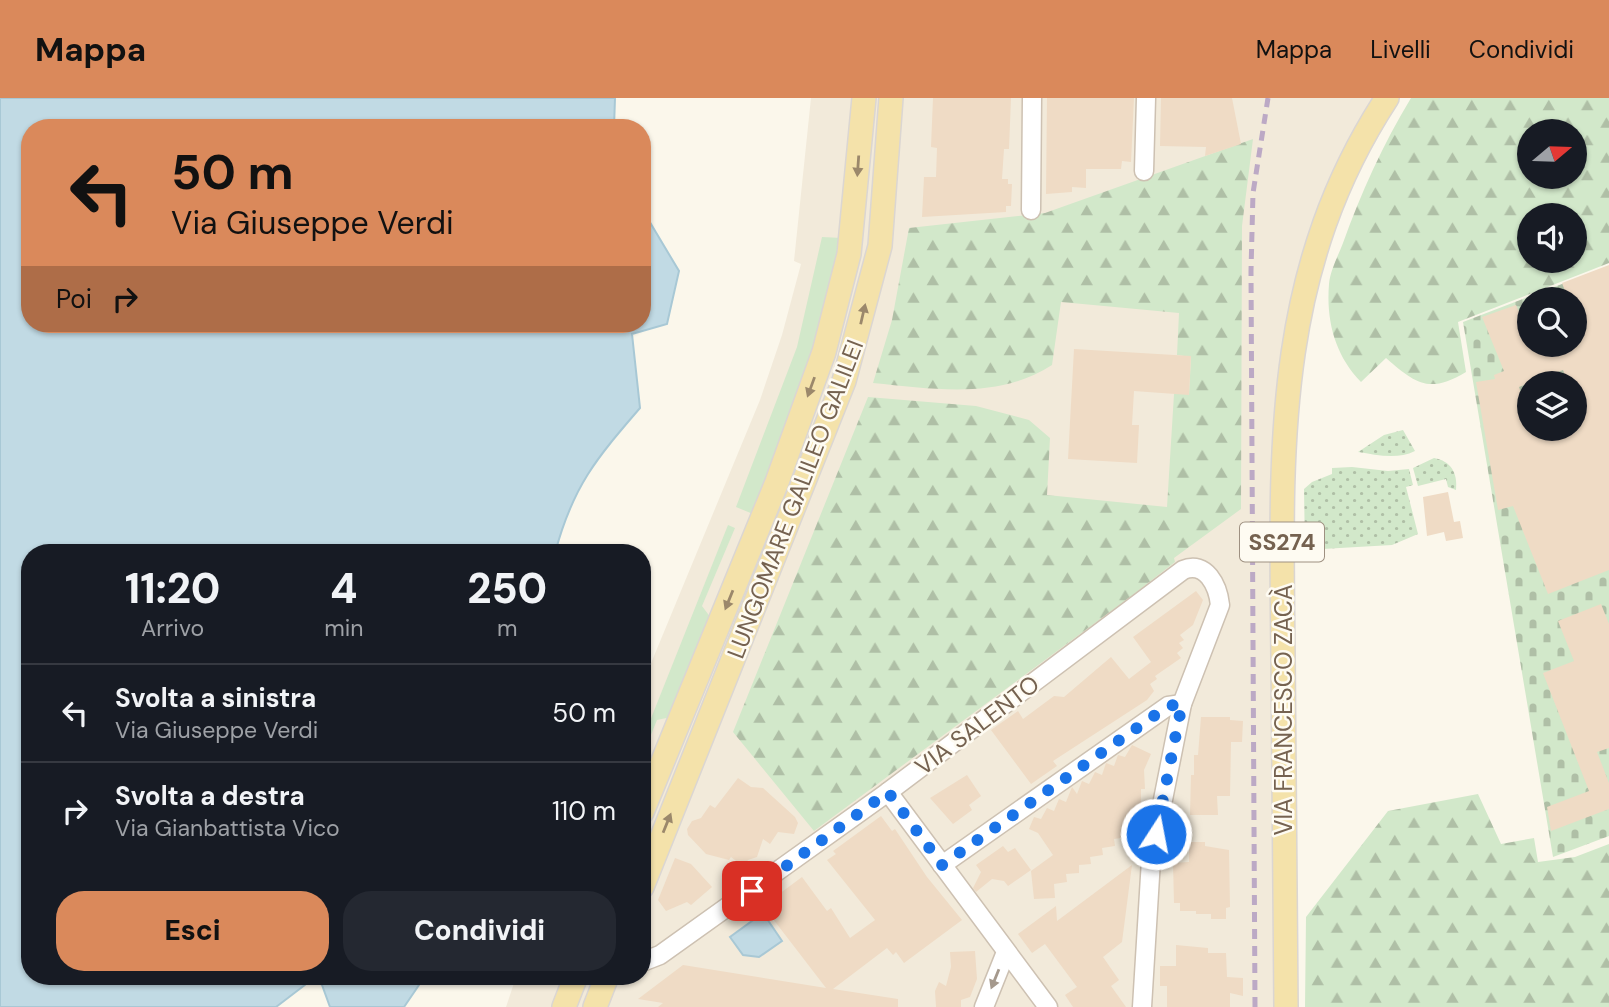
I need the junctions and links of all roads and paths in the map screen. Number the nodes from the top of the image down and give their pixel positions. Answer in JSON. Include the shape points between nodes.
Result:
{"nodes":[{"id":1,"x":864,"y":98,"type":"edge"},
{"id":2,"x":891,"y":98,"type":"edge"},
{"id":3,"x":1032,"y":98,"type":"edge"},
{"id":4,"x":1146,"y":98,"type":"edge"},
{"id":5,"x":1387,"y":98,"type":"edge"},
{"id":6,"x":1144,"y":171,"type":"dead end"},
{"id":7,"x":1031,"y":210,"type":"dead end"},
{"id":8,"x":1182,"y":704,"type":"junction"},
{"id":9,"x":651,"y":790,"type":"edge"},
{"id":10,"x":888,"y":792,"type":"junction"},
{"id":11,"x":651,"y":864,"type":"edge"},
{"id":12,"x":942,"y":865,"type":"junction"},
{"id":13,"x":1006,"y":951,"type":"junction"},
{"id":14,"x":651,"y":958,"type":"edge"},
{"id":15,"x":573,"y":985,"type":"edge"},
{"id":16,"x":604,"y":985,"type":"edge"},
{"id":17,"x":564,"y":1007,"type":"edge"},
{"id":18,"x":595,"y":1007,"type":"edge"},
{"id":19,"x":984,"y":1007,"type":"edge"},
{"id":20,"x":1048,"y":1007,"type":"edge"},
{"id":21,"x":1142,"y":1007,"type":"edge"},
{"id":22,"x":1286,"y":1007,"type":"edge"}],
"edges":[{"from":1,"to":9,"type":"main road","name":"LUNGOMARE GALILEO GALILEI","one_way":true,"via":[[849,254],[824,352],[777,482]]},
{"from":11,"to":2,"type":"main road","name":"LUNGOMARE GALILEO GALILEI","one_way":true,"via":[[844,381],[880,246]]},
{"from":3,"to":7,"type":"street"},
{"from":4,"to":6,"type":"street"},
{"from":5,"to":22,"type":"main road","name":"VIA FRANCESCO ZACÀ","number":"SS274","via":[[1344,174],[1316,244],[1290,358],[1282,512]]},
{"from":8,"to":10,"type":"street","name":"VIA SALENTO","via":[[1220,605],[1208,574],[1193,567],[1183,570]]},
{"from":8,"to":12,"type":"street","via":[[1168,706]]},
{"from":8,"to":21,"type":"street","via":[[1151,860]]},
{"from":10,"to":12,"type":"street"},
{"from":10,"to":14,"type":"street","name":"VIA SALENTO"},
{"from":12,"to":13,"type":"street"},
{"from":13,"to":19,"type":"street","one_way":true},
{"from":13,"to":20,"type":"street"},
{"from":15,"to":17,"type":"main road"},
{"from":16,"to":18,"type":"main road"}]}
